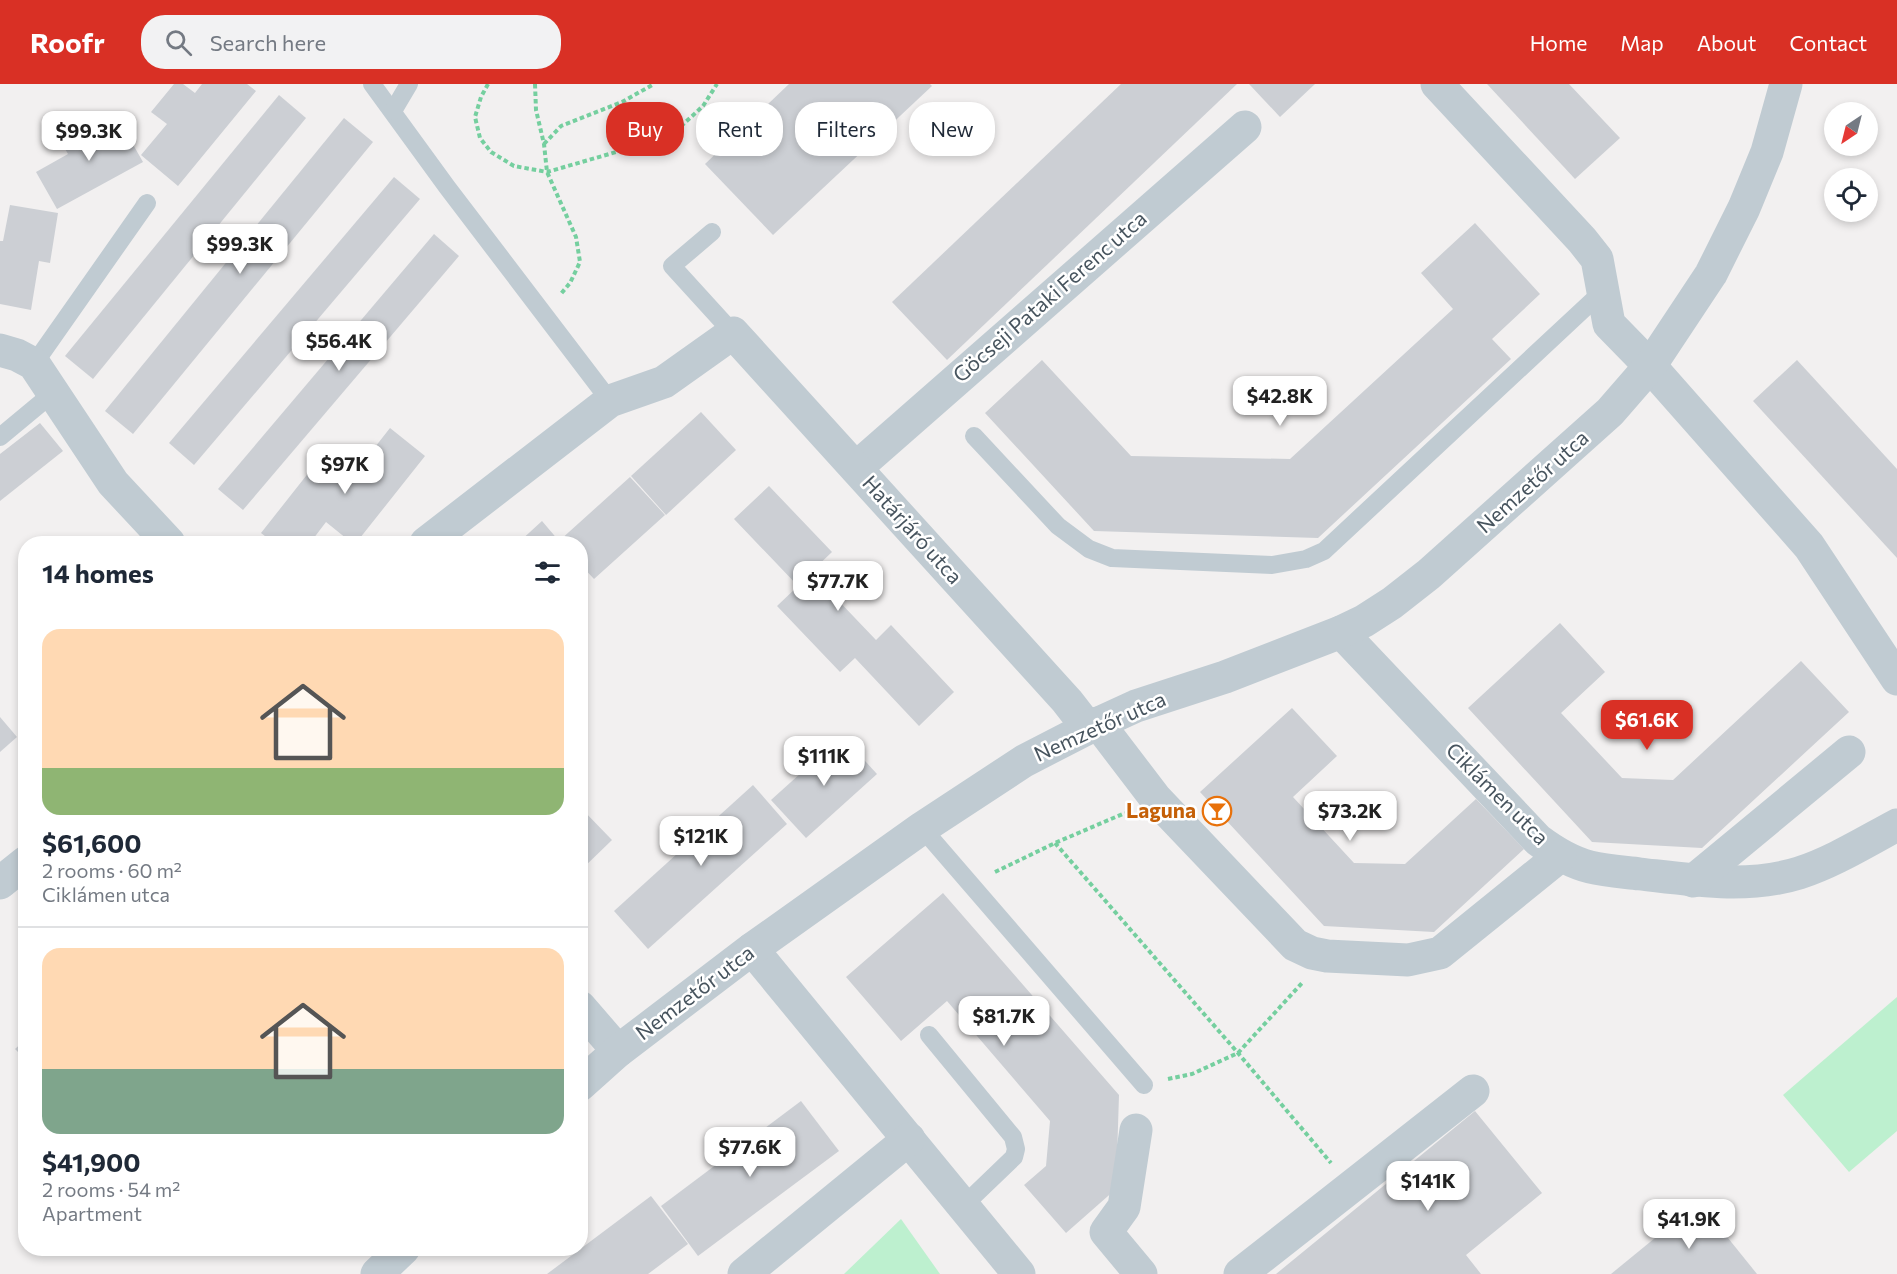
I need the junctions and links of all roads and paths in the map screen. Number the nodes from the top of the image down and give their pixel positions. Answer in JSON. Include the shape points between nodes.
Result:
{"nodes":[{"id":1,"x":372,"y":84,"type":"edge"},
{"id":2,"x":409,"y":84,"type":"edge"},
{"id":3,"x":488,"y":84,"type":"edge"},
{"id":4,"x":535,"y":84,"type":"edge"},
{"id":5,"x":654,"y":84,"type":"edge"},
{"id":6,"x":717,"y":84,"type":"edge"},
{"id":7,"x":1437,"y":84,"type":"edge"},
{"id":8,"x":1786,"y":84,"type":"edge"},
{"id":9,"x":647,"y":87,"type":"edge"},
{"id":10,"x":393,"y":111,"type":"junction"},
{"id":11,"x":1245,"y":127,"type":"dead end"},
{"id":12,"x":544,"y":144,"type":"junction"},
{"id":13,"x":547,"y":172,"type":"junction"},
{"id":14,"x":147,"y":203,"type":"dead end"},
{"id":15,"x":712,"y":232,"type":"dead end"},
{"id":16,"x":1603,"y":291,"type":"junction"},
{"id":17,"x":543,"y":315,"type":"junction"},
{"id":18,"x":733,"y":333,"type":"junction"},
{"id":19,"x":0,"y":350,"type":"edge"},
{"id":20,"x":34,"y":364,"type":"junction"},
{"id":21,"x":1650,"y":366,"type":"junction"},
{"id":22,"x":53,"y":393,"type":"junction"},
{"id":23,"x":610,"y":401,"type":"junction"},
{"id":24,"x":974,"y":436,"type":"dead end"},
{"id":25,"x":0,"y":437,"type":"edge"},
{"id":26,"x":856,"y":468,"type":"junction"},
{"id":27,"x":162,"y":536,"type":"edge"},
{"id":28,"x":435,"y":536,"type":"edge"},
{"id":29,"x":1341,"y":632,"type":"junction"},
{"id":30,"x":1897,"y":679,"type":"edge"},
{"id":31,"x":1093,"y":725,"type":"junction"},
{"id":32,"x":1849,"y":752,"type":"dead end"},
{"id":33,"x":1156,"y":799,"type":"junction"},
{"id":34,"x":1897,"y":825,"type":"edge"},
{"id":35,"x":922,"y":828,"type":"junction"},
{"id":36,"x":1055,"y":843,"type":"junction"},
{"id":37,"x":1560,"y":856,"type":"junction"},
{"id":38,"x":18,"y":868,"type":"edge"},
{"id":39,"x":1693,"y":880,"type":"junction"},
{"id":40,"x":0,"y":883,"type":"edge"},
{"id":41,"x":971,"y":885,"type":"junction"},
{"id":42,"x":752,"y":949,"type":"junction"},
{"id":43,"x":1312,"y":953,"type":"junction"},
{"id":44,"x":588,"y":1016,"type":"edge"},
{"id":45,"x":929,"y":1035,"type":"dead end"},
{"id":46,"x":618,"y":1051,"type":"junction"},
{"id":47,"x":1238,"y":1053,"type":"junction"},
{"id":48,"x":588,"y":1078,"type":"edge"},
{"id":49,"x":1144,"y":1085,"type":"joint"},
{"id":50,"x":1473,"y":1091,"type":"dead end"},
{"id":51,"x":1136,"y":1130,"type":"dead end"},
{"id":52,"x":909,"y":1139,"type":"junction"},
{"id":53,"x":1351,"y":1186,"type":"junction"},
{"id":54,"x":963,"y":1206,"type":"junction"},
{"id":55,"x":396,"y":1256,"type":"edge"},
{"id":56,"x":377,"y":1274,"type":"edge"},
{"id":57,"x":744,"y":1274,"type":"edge"},
{"id":58,"x":1019,"y":1274,"type":"edge"},
{"id":59,"x":1141,"y":1274,"type":"edge"},
{"id":60,"x":1240,"y":1274,"type":"edge"}],
"edges":[{"from":1,"to":10,"type":"lane"},
{"from":2,"to":10,"type":"lane"},
{"from":3,"to":13,"type":"path","via":[[475,117],[480,138],[491,152],[514,166]]},
{"from":4,"to":12,"type":"path"},
{"from":5,"to":9,"type":"path"},
{"from":6,"to":13,"type":"path","via":[[703,106],[678,129],[637,146]]},
{"from":7,"to":16,"type":"street","via":[[1582,240],[1597,259]]},
{"from":8,"to":21,"type":"street","name":"Nemzetőr utca","via":[[1767,152],[1744,208],[1711,274]]},
{"from":9,"to":12,"type":"path","via":[[622,102],[561,126]]},
{"from":10,"to":17,"type":"lane"},
{"from":11,"to":26,"type":"street","name":"Göcseji Pataki Ferenc utca"},
{"from":12,"to":13,"type":"path"},
{"from":13,"to":17,"type":"path","via":[[576,237],[580,262],[570,284]]},
{"from":14,"to":20,"type":"lane"},
{"from":15,"to":18,"type":"lane","via":[[672,266]]},
{"from":16,"to":21,"type":"street","via":[[1609,324]]},
{"from":16,"to":24,"type":"lane","via":[[1324,551],[1306,559],[1272,565],[1112,558],[1089,549],[1058,526]]},
{"from":17,"to":23,"type":"lane"},
{"from":18,"to":23,"type":"street","via":[[664,382]]},
{"from":18,"to":26,"type":"street","name":"Határjáró utca"},
{"from":19,"to":20,"type":"street"},
{"from":20,"to":22,"type":"street"},
{"from":21,"to":29,"type":"street","name":"Nemzetőr utca","via":[[1610,412],[1429,574],[1392,603]]},
{"from":21,"to":30,"type":"street","via":[[1809,546]]},
{"from":22,"to":25,"type":"lane"},
{"from":22,"to":27,"type":"street","via":[[113,483]]},
{"from":23,"to":28,"type":"street"},
{"from":26,"to":31,"type":"street","name":"Határjáró utca"},
{"from":29,"to":31,"type":"street","name":"Nemzetőr utca"},
{"from":29,"to":37,"type":"street","name":"Ciklámen utca","via":[[1538,840]]},
{"from":31,"to":33,"type":"street","name":"Határjáró utca"},
{"from":31,"to":35,"type":"street","name":"Nemzetőr utca","via":[[1024,761]]},
{"from":32,"to":39,"type":"street"},
{"from":33,"to":36,"type":"path"},
{"from":33,"to":43,"type":"street","name":"Határjáró utca","via":[[1295,945]]},
{"from":34,"to":39,"type":"street","name":"Ciklámen utca","via":[[1798,873],[1749,881]]},
{"from":35,"to":41,"type":"lane"},
{"from":35,"to":42,"type":"street","name":"Nemzetőr utca"},
{"from":36,"to":41,"type":"path"},
{"from":36,"to":47,"type":"path"},
{"from":37,"to":39,"type":"street","name":"Ciklámen utca","via":[[1590,867]]},
{"from":37,"to":43,"type":"street","via":[[1440,953],[1408,960]]},
{"from":38,"to":40,"type":"street"},
{"from":41,"to":49,"type":"lane"},
{"from":42,"to":46,"type":"street","name":"Nemzetőr utca"},
{"from":42,"to":52,"type":"street"},
{"from":43,"to":47,"type":"path","via":[[1303,982]]},
{"from":44,"to":46,"type":"street"},
{"from":45,"to":54,"type":"lane","via":[[1013,1137],[1016,1149],[1014,1157]]},
{"from":46,"to":48,"type":"street","name":"Nemzetőr utca"},
{"from":47,"to":49,"type":"path","via":[[1192,1074]]},
{"from":47,"to":53,"type":"path"},
{"from":50,"to":53,"type":"street"},
{"from":51,"to":59,"type":"street","via":[[1124,1207],[1106,1233]]},
{"from":52,"to":54,"type":"street"},
{"from":52,"to":57,"type":"street"},
{"from":53,"to":60,"type":"street"},
{"from":54,"to":58,"type":"street"},
{"from":55,"to":56,"type":"street"}]}
